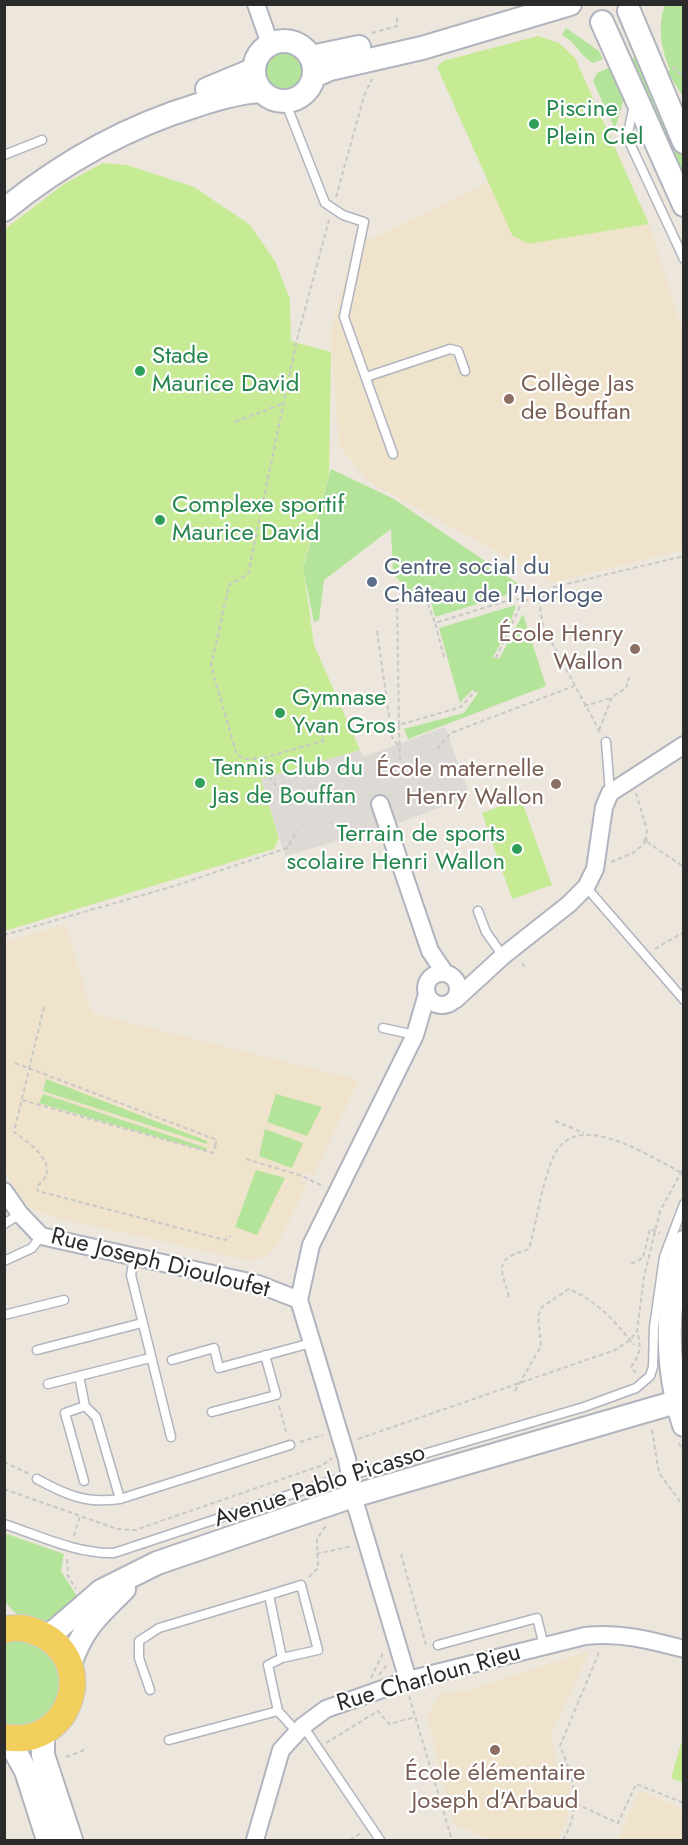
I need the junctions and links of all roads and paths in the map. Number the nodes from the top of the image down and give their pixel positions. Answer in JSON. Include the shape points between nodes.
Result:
{"nodes":[{"id":1,"x":256,"y":4,"type":"edge"},
{"id":2,"x":541,"y":4,"type":"edge"},
{"id":3,"x":572,"y":4,"type":"edge"},
{"id":4,"x":631,"y":8,"type":"edge"},
{"id":5,"x":397,"y":17,"type":"dead end"},
{"id":6,"x":603,"y":22,"type":"junction"},
{"id":7,"x":369,"y":34,"type":"dead end"},
{"id":8,"x":270,"y":44,"type":"junction"},
{"id":9,"x":312,"y":66,"type":"junction"},
{"id":10,"x":373,"y":78,"type":"dead end"},
{"id":11,"x":257,"y":81,"type":"junction"},
{"id":12,"x":636,"y":96,"type":"junction"},
{"id":13,"x":285,"y":101,"type":"junction"},
{"id":14,"x":42,"y":140,"type":"dead end"},
{"id":15,"x":684,"y":142,"type":"edge"},
{"id":16,"x":4,"y":155,"type":"edge"},
{"id":17,"x":4,"y":202,"type":"edge"},
{"id":18,"x":684,"y":205,"type":"edge"},
{"id":19,"x":4,"y":210,"type":"edge"},
{"id":20,"x":332,"y":210,"type":"junction"},
{"id":21,"x":684,"y":259,"type":"edge"},
{"id":22,"x":465,"y":371,"type":"dead end"},
{"id":23,"x":366,"y":377,"type":"junction"},
{"id":24,"x":284,"y":403,"type":"junction"},
{"id":25,"x":234,"y":423,"type":"dead end"},
{"id":26,"x":393,"y":454,"type":"dead end"},
{"id":27,"x":684,"y":556,"type":"edge"},
{"id":28,"x":523,"y":600,"type":"junction"},
{"id":29,"x":539,"y":601,"type":"junction"},
{"id":30,"x":435,"y":623,"type":"junction"},
{"id":31,"x":377,"y":631,"type":"dead end"},
{"id":32,"x":444,"y":657,"type":"dead end"},
{"id":33,"x":496,"y":658,"type":"dead end"},
{"id":34,"x":629,"y":677,"type":"dead end"},
{"id":35,"x":575,"y":686,"type":"junction"},
{"id":36,"x":475,"y":691,"type":"dead end"},
{"id":37,"x":612,"y":698,"type":"junction"},
{"id":38,"x":584,"y":706,"type":"junction"},
{"id":39,"x":320,"y":721,"type":"dead end"},
{"id":40,"x":399,"y":725,"type":"junction"},
{"id":41,"x":599,"y":730,"type":"junction"},
{"id":42,"x":606,"y":742,"type":"joint"},
{"id":43,"x":288,"y":745,"type":"dead end"},
{"id":44,"x":684,"y":745,"type":"edge"},
{"id":45,"x":400,"y":748,"type":"junction"},
{"id":46,"x":437,"y":749,"type":"dead end"},
{"id":47,"x":290,"y":751,"type":"junction"},
{"id":48,"x":262,"y":758,"type":"junction"},
{"id":49,"x":400,"y":760,"type":"dead end"},
{"id":50,"x":630,"y":779,"type":"junction"},
{"id":51,"x":610,"y":793,"type":"junction"},
{"id":52,"x":286,"y":797,"type":"dead end"},
{"id":53,"x":380,"y":804,"type":"dead end"},
{"id":54,"x":297,"y":831,"type":"dead end"},
{"id":55,"x":646,"y":841,"type":"junction"},
{"id":56,"x":684,"y":867,"type":"edge"},
{"id":57,"x":595,"y":869,"type":"junction"},
{"id":58,"x":586,"y":887,"type":"junction"},
{"id":59,"x":478,"y":911,"type":"dead end"},
{"id":60,"x":684,"y":932,"type":"edge"},
{"id":61,"x":4,"y":935,"type":"edge"},
{"id":62,"x":503,"y":956,"type":"junction"},
{"id":63,"x":645,"y":956,"type":"junction"},
{"id":64,"x":522,"y":963,"type":"dead end"},
{"id":65,"x":526,"y":969,"type":"dead end"},
{"id":66,"x":485,"y":971,"type":"junction"},
{"id":67,"x":439,"y":981,"type":"junction"},
{"id":68,"x":684,"y":1000,"type":"edge"},
{"id":69,"x":450,"y":1002,"type":"junction"},
{"id":70,"x":44,"y":1007,"type":"dead end"},
{"id":71,"x":383,"y":1028,"type":"dead end"},
{"id":72,"x":417,"y":1029,"type":"junction"},
{"id":73,"x":15,"y":1063,"type":"dead end"},
{"id":74,"x":29,"y":1069,"type":"junction"},
{"id":75,"x":22,"y":1100,"type":"junction"},
{"id":76,"x":555,"y":1121,"type":"dead end"},
{"id":77,"x":584,"y":1133,"type":"junction"},
{"id":78,"x":246,"y":1158,"type":"dead end"},
{"id":79,"x":684,"y":1167,"type":"edge"},
{"id":80,"x":682,"y":1173,"type":"edge"},
{"id":81,"x":4,"y":1191,"type":"edge"},
{"id":82,"x":336,"y":1192,"type":"junction"},
{"id":83,"x":4,"y":1203,"type":"edge"},
{"id":84,"x":684,"y":1204,"type":"edge"},
{"id":85,"x":17,"y":1216,"type":"junction"},
{"id":86,"x":4,"y":1224,"type":"edge"},
{"id":87,"x":655,"y":1230,"type":"junction"},
{"id":88,"x":660,"y":1233,"type":"dead end"},
{"id":89,"x":41,"y":1236,"type":"junction"},
{"id":90,"x":231,"y":1236,"type":"dead end"},
{"id":91,"x":684,"y":1242,"type":"edge"},
{"id":92,"x":134,"y":1258,"type":"junction"},
{"id":93,"x":4,"y":1261,"type":"edge"},
{"id":94,"x":631,"y":1264,"type":"dead end"},
{"id":95,"x":509,"y":1297,"type":"dead end"},
{"id":96,"x":64,"y":1300,"type":"dead end"},
{"id":97,"x":299,"y":1300,"type":"junction"},
{"id":98,"x":4,"y":1315,"type":"edge"},
{"id":99,"x":142,"y":1323,"type":"junction"},
{"id":100,"x":637,"y":1330,"type":"junction"},
{"id":101,"x":630,"y":1340,"type":"junction"},
{"id":102,"x":311,"y":1343,"type":"junction"},
{"id":103,"x":634,"y":1345,"type":"dead end"},
{"id":104,"x":37,"y":1350,"type":"dead end"},
{"id":105,"x":265,"y":1355,"type":"junction"},
{"id":106,"x":150,"y":1358,"type":"junction"},
{"id":107,"x":172,"y":1360,"type":"dead end"},
{"id":108,"x":634,"y":1371,"type":"dead end"},
{"id":109,"x":79,"y":1376,"type":"junction"},
{"id":110,"x":520,"y":1383,"type":"junction"},
{"id":111,"x":48,"y":1384,"type":"dead end"},
{"id":112,"x":515,"y":1391,"type":"dead end"},
{"id":113,"x":276,"y":1395,"type":"junction"},
{"id":114,"x":676,"y":1402,"type":"junction"},
{"id":115,"x":86,"y":1406,"type":"junction"},
{"id":116,"x":212,"y":1412,"type":"dead end"},
{"id":117,"x":684,"y":1425,"type":"edge"},
{"id":118,"x":652,"y":1430,"type":"dead end"},
{"id":119,"x":323,"y":1435,"type":"dead end"},
{"id":120,"x":171,"y":1437,"type":"dead end"},
{"id":121,"x":361,"y":1438,"type":"dead end"},
{"id":122,"x":290,"y":1445,"type":"junction"},
{"id":123,"x":4,"y":1462,"type":"edge"},
{"id":124,"x":323,"y":1466,"type":"dead end"},
{"id":125,"x":37,"y":1479,"type":"joint"},
{"id":126,"x":84,"y":1481,"type":"dead end"},
{"id":127,"x":352,"y":1486,"type":"junction"},
{"id":128,"x":4,"y":1489,"type":"edge"},
{"id":129,"x":120,"y":1499,"type":"junction"},
{"id":130,"x":684,"y":1507,"type":"edge"},
{"id":131,"x":80,"y":1516,"type":"junction"},
{"id":132,"x":328,"y":1522,"type":"dead end"},
{"id":133,"x":4,"y":1524,"type":"edge"},
{"id":134,"x":73,"y":1540,"type":"dead end"},
{"id":135,"x":360,"y":1544,"type":"dead end"},
{"id":136,"x":69,"y":1554,"type":"dead end"},
{"id":137,"x":316,"y":1554,"type":"junction"},
{"id":138,"x":401,"y":1554,"type":"dead end"},
{"id":139,"x":141,"y":1570,"type":"junction"},
{"id":140,"x":301,"y":1585,"type":"junction"},
{"id":141,"x":79,"y":1593,"type":"dead end"},
{"id":142,"x":269,"y":1595,"type":"junction"},
{"id":143,"x":10,"y":1625,"type":"edge"},
{"id":144,"x":607,"y":1634,"type":"junction"},
{"id":145,"x":46,"y":1636,"type":"junction"},
{"id":146,"x":438,"y":1645,"type":"dead end"},
{"id":147,"x":544,"y":1646,"type":"junction"},
{"id":148,"x":386,"y":1647,"type":"dead end"},
{"id":149,"x":684,"y":1649,"type":"edge"},
{"id":150,"x":282,"y":1658,"type":"junction"},
{"id":151,"x":395,"y":1660,"type":"dead end"},
{"id":152,"x":70,"y":1664,"type":"junction"},
{"id":153,"x":437,"y":1673,"type":"junction"},
{"id":154,"x":406,"y":1680,"type":"junction"},
{"id":155,"x":377,"y":1683,"type":"dead end"},
{"id":156,"x":369,"y":1684,"type":"dead end"},
{"id":157,"x":150,"y":1690,"type":"dead end"},
{"id":158,"x":278,"y":1711,"type":"junction"},
{"id":159,"x":416,"y":1717,"type":"junction"},
{"id":160,"x":300,"y":1729,"type":"junction"},
{"id":161,"x":43,"y":1732,"type":"junction"},
{"id":162,"x":6,"y":1737,"type":"edge"},
{"id":163,"x":169,"y":1740,"type":"dead end"},
{"id":164,"x":318,"y":1748,"type":"junction"},
{"id":165,"x":87,"y":1749,"type":"dead end"},
{"id":166,"x":66,"y":1756,"type":"dead end"},
{"id":167,"x":684,"y":1803,"type":"edge"},
{"id":168,"x":576,"y":1804,"type":"junction"},
{"id":169,"x":370,"y":1826,"type":"junction"},
{"id":170,"x":48,"y":1840,"type":"edge"},
{"id":171,"x":71,"y":1840,"type":"edge"},
{"id":172,"x":255,"y":1840,"type":"edge"},
{"id":173,"x":350,"y":1840,"type":"edge"},
{"id":174,"x":380,"y":1840,"type":"edge"},
{"id":175,"x":452,"y":1840,"type":"edge"},
{"id":176,"x":563,"y":1840,"type":"edge"}],
"edges":[{"from":1,"to":8,"type":"street"},
{"from":2,"to":9,"type":"main road","via":[[520,13]]},
{"from":3,"to":6,"type":"main road","via":[[587,18]]},
{"from":3,"to":9,"type":"main road","via":[[422,48],[330,69]]},
{"from":4,"to":6,"type":"main road","via":[[619,18]]},
{"from":4,"to":15,"type":"main road"},
{"from":5,"to":7,"type":"path","via":[[397,26]]},
{"from":6,"to":12,"type":"main road"},
{"from":8,"to":9,"type":"main road","via":[[293,42]]},
{"from":8,"to":11,"type":"main road","via":[[255,59]]},
{"from":9,"to":13,"type":"main road","via":[[304,94]]},
{"from":10,"to":20,"type":"path","via":[[364,96]]},
{"from":11,"to":13,"type":"main road","via":[[272,99]]},
{"from":11,"to":17,"type":"main road","via":[[115,127],[54,164]]},
{"from":11,"to":19,"type":"main road","via":[[119,133],[79,156]]},
{"from":12,"to":18,"type":"main road"},
{"from":12,"to":21,"type":"lane","via":[[627,137]]},
{"from":13,"to":20,"type":"lane","via":[[325,202]]},
{"from":14,"to":16,"type":"lane"},
{"from":20,"to":23,"type":"lane","via":[[364,222],[344,317]]},
{"from":20,"to":24,"type":"path"},
{"from":22,"to":23,"type":"lane","via":[[458,351],[450,349]]},
{"from":23,"to":26,"type":"lane"},
{"from":24,"to":25,"type":"path"},
{"from":24,"to":48,"type":"path","via":[[248,574],[229,585],[211,666],[236,752],[243,759]]},
{"from":27,"to":29,"type":"path","via":[[554,587]]},
{"from":28,"to":29,"type":"path"},
{"from":28,"to":30,"type":"path","via":[[513,599]]},
{"from":28,"to":33,"type":"path"},
{"from":29,"to":35,"type":"path","via":[[543,626]]},
{"from":30,"to":32,"type":"path"},
{"from":30,"to":40,"type":"path","via":[[424,593],[397,598]]},
{"from":31,"to":45,"type":"path","via":[[392,736]]},
{"from":34,"to":37,"type":"path","via":[[626,688]]},
{"from":35,"to":38,"type":"path"},
{"from":35,"to":46,"type":"path","via":[[451,733]]},
{"from":36,"to":40,"type":"path","via":[[461,707]]},
{"from":37,"to":38,"type":"path"},
{"from":37,"to":41,"type":"path"},
{"from":38,"to":41,"type":"path"},
{"from":39,"to":47,"type":"path","via":[[323,741]]},
{"from":40,"to":45,"type":"path"},
{"from":41,"to":42,"type":"path"},
{"from":42,"to":51,"type":"lane"},
{"from":43,"to":47,"type":"path"},
{"from":44,"to":50,"type":"street"},
{"from":45,"to":49,"type":"path"},
{"from":47,"to":48,"type":"path"},
{"from":48,"to":52,"type":"path","via":[[269,777]]},
{"from":50,"to":51,"type":"street"},
{"from":50,"to":55,"type":"path","via":[[648,831]]},
{"from":51,"to":57,"type":"street","via":[[604,807]]},
{"from":53,"to":67,"type":"street"},
{"from":54,"to":61,"type":"path","via":[[287,848],[174,886]]},
{"from":55,"to":56,"type":"path"},
{"from":55,"to":57,"type":"path","via":[[633,853]]},
{"from":57,"to":58,"type":"street"},
{"from":58,"to":62,"type":"street"},
{"from":58,"to":63,"type":"lane"},
{"from":59,"to":62,"type":"lane","via":[[486,932]]},
{"from":60,"to":63,"type":"path"},
{"from":62,"to":66,"type":"street"},
{"from":63,"to":68,"type":"lane"},
{"from":64,"to":65,"type":"path"},
{"from":66,"to":67,"type":"street"},
{"from":66,"to":69,"type":"street"},
{"from":67,"to":69,"type":"street","via":[[437,1004]]},
{"from":67,"to":69,"type":"street","via":[[459,986]]},
{"from":67,"to":72,"type":"street"},
{"from":69,"to":72,"type":"street"},
{"from":70,"to":74,"type":"path"},
{"from":71,"to":72,"type":"lane"},
{"from":72,"to":82,"type":"street"},
{"from":73,"to":74,"type":"path"},
{"from":74,"to":75,"type":"path"},
{"from":74,"to":75,"type":"path","via":[[217,1140],[217,1147],[213,1153]]},
{"from":75,"to":90,"type":"path","via":[[14,1132],[33,1145],[46,1162],[48,1171],[45,1181],[36,1187],[38,1191],[225,1240]]},
{"from":76,"to":77,"type":"path"},
{"from":77,"to":80,"type":"path","via":[[626,1145]]},
{"from":77,"to":95,"type":"path","via":[[561,1143],[552,1159],[529,1249],[504,1259],[501,1266]]},
{"from":78,"to":82,"type":"path"},
{"from":79,"to":80,"type":"path"},
{"from":80,"to":87,"type":"path","via":[[664,1200]]},
{"from":81,"to":85,"type":"street","name":"Rue Joseph Diouloufet"},
{"from":82,"to":97,"type":"street","via":[[311,1245]]},
{"from":83,"to":85,"type":"lane"},
{"from":84,"to":127,"type":"lane","name":"Avenue Pablo Picasso","via":[[664,1257],[653,1367],[650,1376],[636,1388]]},
{"from":85,"to":86,"type":"lane"},
{"from":85,"to":89,"type":"street","name":"Rue Joseph Diouloufet"},
{"from":87,"to":88,"type":"path"},
{"from":87,"to":94,"type":"path","via":[[650,1229],[643,1258]]},
{"from":87,"to":100,"type":"path"},
{"from":89,"to":92,"type":"street","name":"Rue Joseph Diouloufet"},
{"from":89,"to":93,"type":"lane","via":[[32,1248]]},
{"from":91,"to":114,"type":"main road","via":[[670,1325]]},
{"from":92,"to":97,"type":"street","name":"Rue Joseph Diouloufet","via":[[258,1284]]},
{"from":92,"to":99,"type":"lane","via":[[131,1275]]},
{"from":96,"to":98,"type":"lane"},
{"from":97,"to":102,"type":"street"},
{"from":99,"to":104,"type":"lane"},
{"from":99,"to":106,"type":"lane"},
{"from":100,"to":101,"type":"path"},
{"from":100,"to":108,"type":"path","via":[[641,1342],[631,1367]]},
{"from":101,"to":103,"type":"path"},
{"from":101,"to":110,"type":"path","via":[[615,1350]]},
{"from":101,"to":110,"type":"path","via":[[607,1313],[569,1289],[542,1307],[538,1316],[541,1346]]},
{"from":102,"to":105,"type":"lane"},
{"from":102,"to":127,"type":"street"},
{"from":105,"to":107,"type":"lane","via":[[219,1368],[214,1348]]},
{"from":105,"to":113,"type":"lane"},
{"from":106,"to":109,"type":"lane"},
{"from":106,"to":120,"type":"lane"},
{"from":109,"to":111,"type":"lane"},
{"from":109,"to":115,"type":"lane"},
{"from":110,"to":112,"type":"path"},
{"from":110,"to":121,"type":"path"},
{"from":113,"to":116,"type":"lane"},
{"from":113,"to":122,"type":"path"},
{"from":114,"to":117,"type":"main road"},
{"from":114,"to":127,"type":"main road","name":"Avenue Pablo Picasso"},
{"from":115,"to":126,"type":"lane","via":[[65,1413]]},
{"from":115,"to":129,"type":"lane","via":[[96,1417]]},
{"from":118,"to":130,"type":"path","via":[[659,1473]]},
{"from":119,"to":122,"type":"path"},
{"from":122,"to":129,"type":"lane"},
{"from":123,"to":125,"type":"path"},
{"from":124,"to":131,"type":"path","via":[[135,1530],[117,1529]]},
{"from":125,"to":129,"type":"lane","via":[[83,1500]]},
{"from":127,"to":133,"type":"lane","name":"Avenue Pablo Picasso","via":[[114,1554],[79,1550]]},
{"from":127,"to":139,"type":"main road","name":"Avenue Pablo Picasso"},
{"from":127,"to":154,"type":"street"},
{"from":128,"to":131,"type":"path"},
{"from":131,"to":134,"type":"path"},
{"from":132,"to":137,"type":"path","via":[[317,1539]]},
{"from":135,"to":137,"type":"path"},
{"from":136,"to":141,"type":"path","via":[[68,1576]]},
{"from":137,"to":140,"type":"path","via":[[318,1568]]},
{"from":138,"to":153,"type":"path"},
{"from":139,"to":145,"type":"main road","name":"Avenue Pablo Picasso","via":[[101,1591]]},
{"from":139,"to":152,"type":"main road","name":"Avenue Pablo Picasso","via":[[89,1624],[79,1638]]},
{"from":140,"to":142,"type":"lane"},
{"from":140,"to":150,"type":"lane","via":[[318,1650]]},
{"from":142,"to":150,"type":"lane"},
{"from":142,"to":157,"type":"lane","via":[[159,1628],[139,1641],[139,1658]]},
{"from":143,"to":145,"type":"main road"},
{"from":144,"to":147,"type":"street","name":"Rue Charloun Rieu"},
{"from":144,"to":149,"type":"street","name":"Rue Charloun Rieu","via":[[634,1636]]},
{"from":144,"to":168,"type":"path","via":[[561,1746],[572,1774]]},
{"from":145,"to":152,"type":"main road"},
{"from":146,"to":147,"type":"lane","via":[[537,1618]]},
{"from":147,"to":153,"type":"street","name":"Rue Charloun Rieu"},
{"from":148,"to":156,"type":"path"},
{"from":150,"to":158,"type":"lane","via":[[268,1665]]},
{"from":151,"to":155,"type":"path","via":[[379,1673]]},
{"from":152,"to":161,"type":"main road","via":[[71,1700],[63,1716]]},
{"from":153,"to":154,"type":"street","name":"Rue Charloun Rieu"},
{"from":154,"to":159,"type":"path"},
{"from":154,"to":160,"type":"street","name":"Rue Charloun Rieu","via":[[326,1708]]},
{"from":158,"to":160,"type":"lane"},
{"from":158,"to":163,"type":"lane"},
{"from":159,"to":164,"type":"path","via":[[389,1724],[377,1709]]},
{"from":159,"to":175,"type":"path"},
{"from":160,"to":164,"type":"lane"},
{"from":160,"to":172,"type":"street","name":"Rue Charloun Rieu","via":[[281,1750]]},
{"from":161,"to":162,"type":"main road","via":[[25,1738]]},
{"from":161,"to":171,"type":"main road","via":[[43,1755]]},
{"from":162,"to":170,"type":"main road","via":[[22,1763]]},
{"from":164,"to":169,"type":"lane"},
{"from":165,"to":166,"type":"path"},
{"from":167,"to":168,"type":"path","via":[[636,1784],[618,1823]]},
{"from":168,"to":176,"type":"path"},
{"from":169,"to":173,"type":"path"},
{"from":169,"to":174,"type":"lane"}]}
